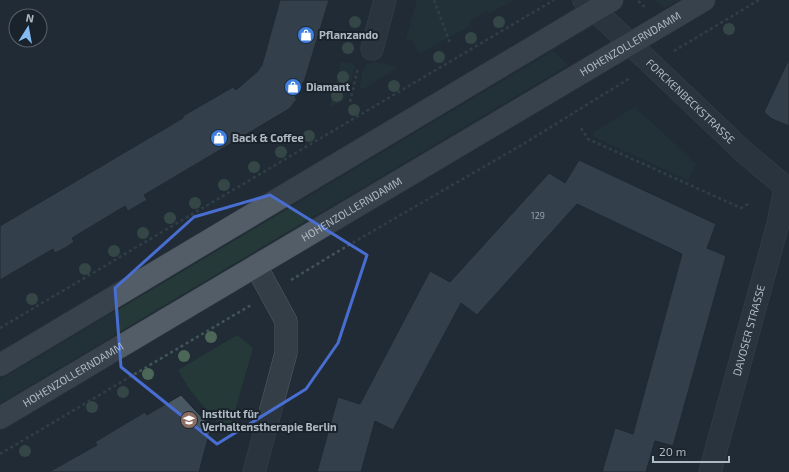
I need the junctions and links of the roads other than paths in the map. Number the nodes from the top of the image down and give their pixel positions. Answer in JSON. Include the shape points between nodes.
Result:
{"nodes":[{"id":1,"x":384,"y":0,"type":"edge"},
{"id":2,"x":704,"y":0,"type":"edge"},
{"id":3,"x":597,"y":3,"type":"edge"},
{"id":4,"x":631,"y":44,"type":"junction"},
{"id":5,"x":372,"y":49,"type":"road end"},
{"id":6,"x":787,"y":190,"type":"edge"},
{"id":7,"x":256,"y":266,"type":"junction"},
{"id":8,"x":0,"y":365,"type":"edge"},
{"id":9,"x":0,"y":418,"type":"edge"},
{"id":10,"x":254,"y":472,"type":"edge"},
{"id":11,"x":710,"y":472,"type":"edge"}],
"edges":[{"from":1,"to":5,"type":"street"},
{"from":2,"to":4,"type":"main road","name":"HOHENZOLLERNDAMM"},
{"from":3,"to":4,"type":"street","name":"FORCKENBECKSTRASSE"},
{"from":3,"to":8,"type":"main road"},
{"from":4,"to":6,"type":"street","name":"FORCKENBECKSTRASSE"},
{"from":4,"to":7,"type":"main road","name":"HOHENZOLLERNDAMM"},
{"from":6,"to":11,"type":"street","name":"DAVOSER STRASSE"},
{"from":7,"to":9,"type":"main road","name":"HOHENZOLLERNDAMM"},
{"from":7,"to":10,"type":"street","via":[[286,321],[286,353]]}]}
